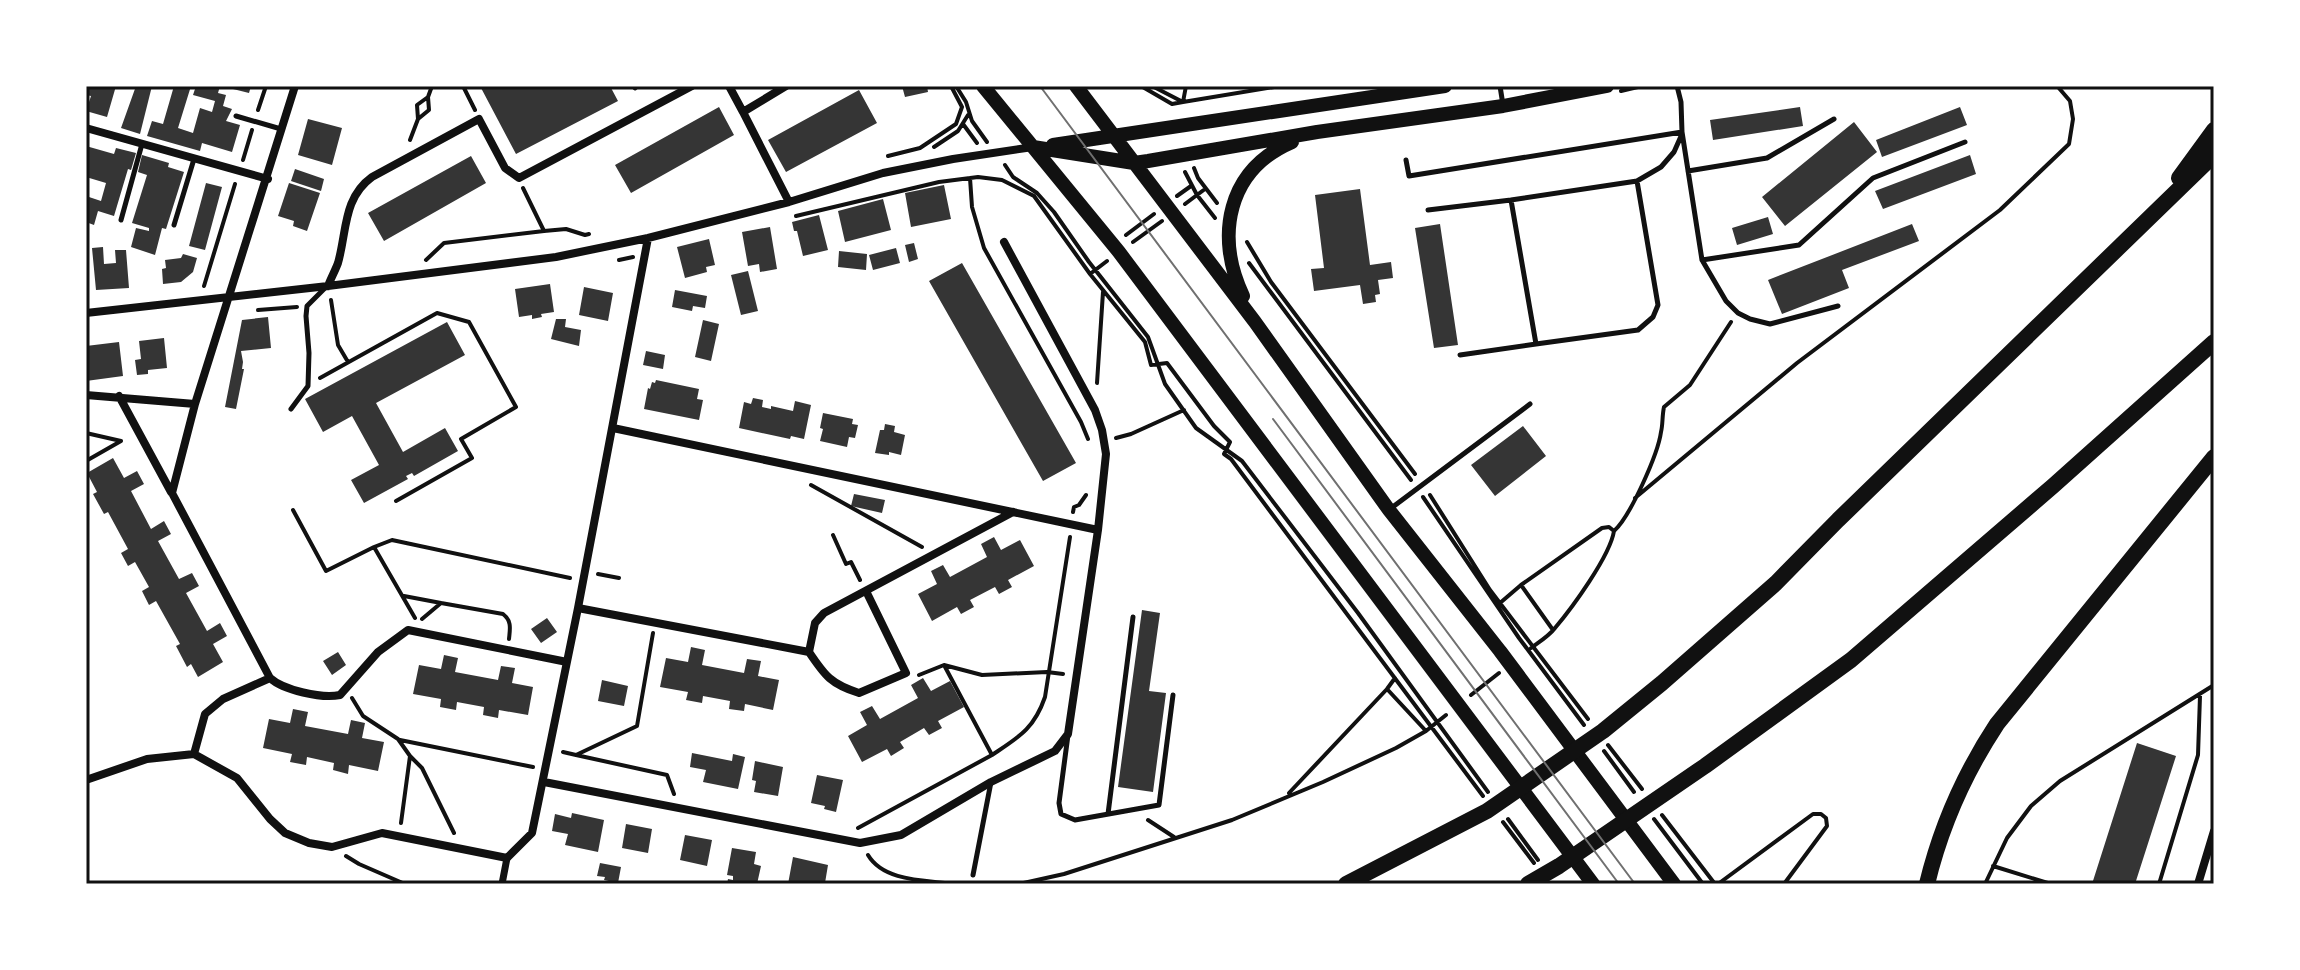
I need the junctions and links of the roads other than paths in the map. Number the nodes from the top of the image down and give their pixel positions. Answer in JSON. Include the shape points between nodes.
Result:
{"nodes":[{"id":1,"x":295,"y":86,"type":"edge"},
{"id":2,"x":692,"y":86,"type":"edge"},
{"id":3,"x":729,"y":86,"type":"edge"},
{"id":4,"x":786,"y":86,"type":"edge"},
{"id":5,"x":983,"y":86,"type":"edge"},
{"id":6,"x":1076,"y":86,"type":"edge"},
{"id":7,"x":1445,"y":86,"type":"edge"},
{"id":8,"x":1500,"y":86,"type":"edge"},
{"id":9,"x":1607,"y":86,"type":"edge"},
{"id":10,"x":1677,"y":86,"type":"edge"},
{"id":11,"x":1503,"y":106,"type":"junction"},
{"id":12,"x":743,"y":112,"type":"junction"},
{"id":13,"x":236,"y":116,"type":"dead end"},
{"id":14,"x":1834,"y":119,"type":"dead end"},
{"id":15,"x":86,"y":128,"type":"edge"},
{"id":16,"x":282,"y":130,"type":"junction"},
{"id":17,"x":2214,"y":130,"type":"edge"},
{"id":18,"x":1317,"y":132,"type":"junction"},
{"id":19,"x":1682,"y":132,"type":"junction"},
{"id":20,"x":1114,"y":136,"type":"junction"},
{"id":21,"x":1965,"y":142,"type":"dead end"},
{"id":22,"x":142,"y":144,"type":"junction"},
{"id":23,"x":1033,"y":147,"type":"junction"},
{"id":24,"x":2214,"y":155,"type":"edge"},
{"id":25,"x":194,"y":159,"type":"junction"},
{"id":26,"x":1406,"y":160,"type":"dead end"},
{"id":27,"x":1134,"y":163,"type":"junction"},
{"id":28,"x":1688,"y":171,"type":"junction"},
{"id":29,"x":268,"y":179,"type":"junction"},
{"id":30,"x":1637,"y":181,"type":"junction"},
{"id":31,"x":1511,"y":200,"type":"junction"},
{"id":32,"x":789,"y":202,"type":"junction"},
{"id":33,"x":2157,"y":209,"type":"junction"},
{"id":34,"x":1428,"y":210,"type":"dead end"},
{"id":35,"x":121,"y":220,"type":"dead end"},
{"id":36,"x":174,"y":225,"type":"dead end"},
{"id":37,"x":648,"y":238,"type":"junction"},
{"id":38,"x":1004,"y":242,"type":"dead end"},
{"id":39,"x":1702,"y":260,"type":"junction"},
{"id":40,"x":328,"y":286,"type":"junction"},
{"id":41,"x":229,"y":297,"type":"junction"},
{"id":42,"x":1838,"y":306,"type":"dead end"},
{"id":43,"x":86,"y":313,"type":"edge"},
{"id":44,"x":1255,"y":322,"type":"junction"},
{"id":45,"x":2214,"y":342,"type":"edge"},
{"id":46,"x":1536,"y":344,"type":"junction"},
{"id":47,"x":1460,"y":355,"type":"dead end"},
{"id":48,"x":86,"y":395,"type":"edge"},
{"id":49,"x":119,"y":396,"type":"junction"},
{"id":50,"x":195,"y":404,"type":"junction"},
{"id":51,"x":1530,"y":404,"type":"dead end"},
{"id":52,"x":291,"y":409,"type":"dead end"},
{"id":53,"x":613,"y":428,"type":"junction"},
{"id":54,"x":2214,"y":457,"type":"edge"},
{"id":55,"x":172,"y":493,"type":"junction"},
{"id":56,"x":1389,"y":510,"type":"junction"},
{"id":57,"x":1014,"y":512,"type":"junction"},
{"id":58,"x":1098,"y":530,"type":"junction"},
{"id":59,"x":866,"y":591,"type":"junction"},
{"id":60,"x":578,"y":608,"type":"junction"},
{"id":61,"x":1133,"y":617,"type":"dead end"},
{"id":62,"x":809,"y":652,"type":"junction"},
{"id":63,"x":567,"y":662,"type":"junction"},
{"id":64,"x":270,"y":678,"type":"junction"},
{"id":65,"x":1173,"y":695,"type":"dead end"},
{"id":66,"x":1068,"y":734,"type":"junction"},
{"id":67,"x":194,"y":754,"type":"junction"},
{"id":68,"x":545,"y":777,"type":"junction"},
{"id":69,"x":86,"y":780,"type":"edge"},
{"id":70,"x":991,"y":782,"type":"junction"},
{"id":71,"x":1108,"y":814,"type":"junction"},
{"id":72,"x":2214,"y":831,"type":"edge"},
{"id":73,"x":507,"y":858,"type":"junction"},
{"id":74,"x":973,"y":875,"type":"dead end"},
{"id":75,"x":502,"y":884,"type":"edge"},
{"id":76,"x":1346,"y":884,"type":"edge"},
{"id":77,"x":1528,"y":884,"type":"edge"},
{"id":78,"x":1593,"y":884,"type":"edge"},
{"id":79,"x":1674,"y":884,"type":"edge"},
{"id":80,"x":1927,"y":884,"type":"edge"},
{"id":81,"x":2198,"y":884,"type":"edge"}],
"edges":[{"from":1,"to":16,"type":"street"},
{"from":2,"to":40,"type":"street","via":[[519,178],[505,168],[479,119],[401,161],[360,186],[352,199]]},
{"from":3,"to":12,"type":"street"},
{"from":4,"to":12,"type":"street"},
{"from":5,"to":23,"type":"street"},
{"from":6,"to":20,"type":"street"},
{"from":7,"to":20,"type":"street"},
{"from":8,"to":11,"type":"lane"},
{"from":9,"to":11,"type":"street"},
{"from":10,"to":19,"type":"lane"},
{"from":11,"to":18,"type":"street"},
{"from":12,"to":32,"type":"street"},
{"from":13,"to":16,"type":"lane"},
{"from":14,"to":28,"type":"lane","via":[[1767,158]]},
{"from":15,"to":22,"type":"street"},
{"from":16,"to":29,"type":"street"},
{"from":17,"to":33,"type":"main road"},
{"from":18,"to":27,"type":"street"},
{"from":18,"to":44,"type":"street","via":[[1277,149],[1255,166],[1235,198],[1229,227],[1232,270]]},
{"from":19,"to":26,"type":"lane","via":[[1409,176]]},
{"from":19,"to":28,"type":"lane"},
{"from":19,"to":30,"type":"lane","via":[[1661,167]]},
{"from":20,"to":23,"type":"street"},
{"from":20,"to":27,"type":"street"},
{"from":21,"to":39,"type":"lane","via":[[1873,178],[1799,245]]},
{"from":22,"to":25,"type":"street"},
{"from":22,"to":35,"type":"lane"},
{"from":23,"to":27,"type":"street"},
{"from":23,"to":32,"type":"street","via":[[883,173]]},
{"from":23,"to":78,"type":"street","via":[[1116,248]]},
{"from":24,"to":33,"type":"main road"},
{"from":25,"to":29,"type":"street"},
{"from":25,"to":36,"type":"lane"},
{"from":27,"to":44,"type":"street"},
{"from":28,"to":39,"type":"lane"},
{"from":29,"to":41,"type":"street"},
{"from":30,"to":31,"type":"lane"},
{"from":30,"to":46,"type":"lane","via":[[1658,305],[1653,317],[1638,330]]},
{"from":31,"to":34,"type":"lane"},
{"from":31,"to":46,"type":"lane"},
{"from":32,"to":37,"type":"street"},
{"from":33,"to":76,"type":"main road","via":[[1776,583],[1662,683],[1487,811]]},
{"from":37,"to":40,"type":"street","via":[[556,257]]},
{"from":37,"to":53,"type":"street"},
{"from":38,"to":58,"type":"street","via":[[1095,410],[1106,454]]},
{"from":39,"to":42,"type":"lane","via":[[1726,301],[1750,319],[1770,324]]},
{"from":40,"to":41,"type":"street"},
{"from":40,"to":52,"type":"lane","via":[[307,306],[308,386]]},
{"from":41,"to":43,"type":"street"},
{"from":41,"to":50,"type":"street"},
{"from":44,"to":56,"type":"street"},
{"from":45,"to":77,"type":"main road","via":[[1851,660]]},
{"from":46,"to":47,"type":"lane"},
{"from":48,"to":49,"type":"street"},
{"from":49,"to":50,"type":"street"},
{"from":49,"to":55,"type":"street"},
{"from":50,"to":55,"type":"street"},
{"from":51,"to":56,"type":"lane"},
{"from":53,"to":57,"type":"street"},
{"from":53,"to":60,"type":"street"},
{"from":54,"to":80,"type":"main road","via":[[1997,724],[1950,809]]},
{"from":55,"to":64,"type":"street"},
{"from":56,"to":79,"type":"street"},
{"from":57,"to":58,"type":"street"},
{"from":57,"to":59,"type":"street"},
{"from":58,"to":66,"type":"street"},
{"from":59,"to":62,"type":"street","via":[[824,613],[815,623]]},
{"from":59,"to":62,"type":"street","via":[[906,673],[859,693],[837,686]]},
{"from":60,"to":62,"type":"street"},
{"from":60,"to":63,"type":"street"},
{"from":61,"to":71,"type":"lane"},
{"from":63,"to":64,"type":"street","via":[[408,630],[378,652],[340,695],[287,688]]},
{"from":63,"to":68,"type":"street"},
{"from":64,"to":67,"type":"street","via":[[223,699],[205,714]]},
{"from":65,"to":71,"type":"lane","via":[[1159,805]]},
{"from":66,"to":70,"type":"street","via":[[1055,751]]},
{"from":66,"to":71,"type":"lane","via":[[1061,814],[1075,820]]},
{"from":67,"to":69,"type":"street","via":[[147,759]]},
{"from":67,"to":73,"type":"street","via":[[237,778],[285,833],[309,843],[332,847],[382,833]]},
{"from":68,"to":70,"type":"street","via":[[860,843],[901,835]]},
{"from":68,"to":73,"type":"street","via":[[532,833]]},
{"from":70,"to":74,"type":"lane"},
{"from":72,"to":81,"type":"street"},
{"from":73,"to":75,"type":"street"}]}
